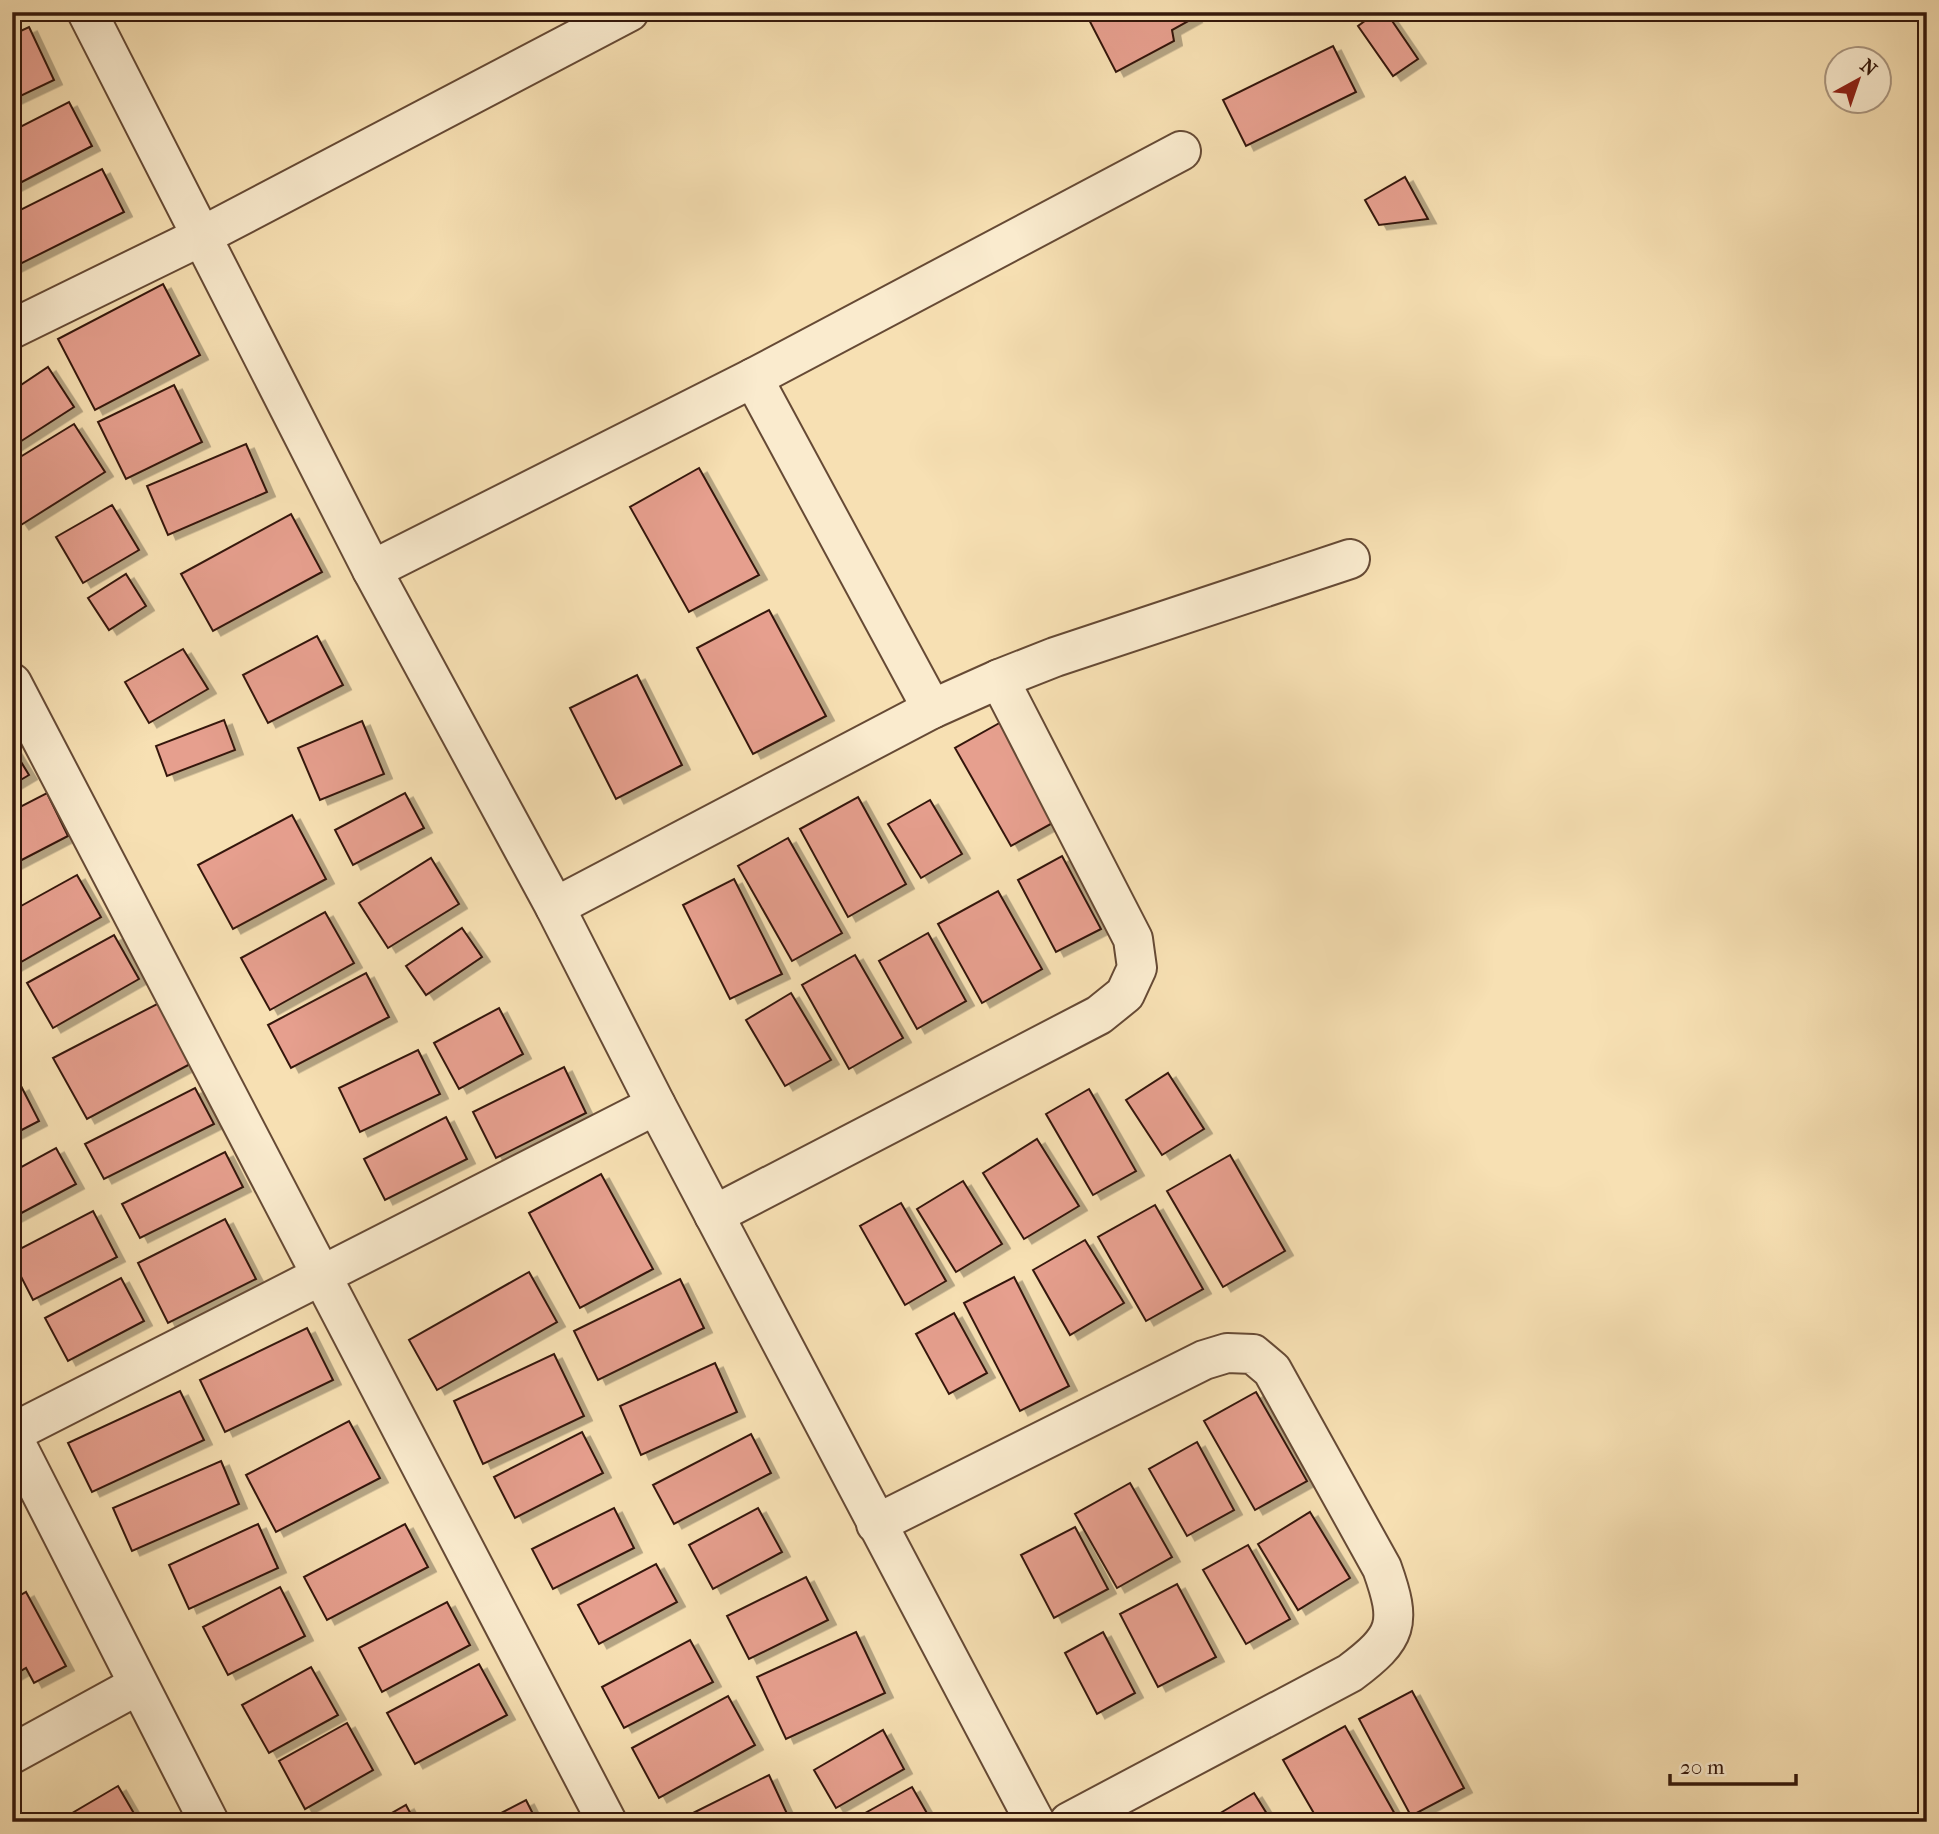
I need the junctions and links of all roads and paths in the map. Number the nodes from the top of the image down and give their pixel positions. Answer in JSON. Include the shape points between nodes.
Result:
{"nodes":[{"id":1,"x":87,"y":12,"type":"edge"},
{"id":2,"x":613,"y":16,"type":"edge"},
{"id":3,"x":1181,"y":151,"type":"dead end"},
{"id":4,"x":202,"y":236,"type":"junction"},
{"id":5,"x":12,"y":329,"type":"edge"},
{"id":6,"x":753,"y":379,"type":"junction"},
{"id":7,"x":1350,"y":559,"type":"dead end"},
{"id":8,"x":372,"y":570,"type":"junction"},
{"id":9,"x":999,"y":679,"type":"junction"},
{"id":10,"x":12,"y":683,"type":"edge"},
{"id":11,"x":932,"y":709,"type":"junction"},
{"id":12,"x":555,"y":907,"type":"junction"},
{"id":13,"x":656,"y":1105,"type":"junction"},
{"id":14,"x":714,"y":1215,"type":"junction"},
{"id":15,"x":321,"y":1275,"type":"junction"},
{"id":16,"x":12,"y":1435,"type":"edge"},
{"id":17,"x":876,"y":1524,"type":"junction"},
{"id":18,"x":138,"y":1685,"type":"junction"},
{"id":19,"x":12,"y":1754,"type":"edge"},
{"id":20,"x":209,"y":1822,"type":"edge"},
{"id":21,"x":607,"y":1822,"type":"edge"},
{"id":22,"x":1035,"y":1822,"type":"edge"},
{"id":23,"x":1069,"y":1822,"type":"edge"}],
"edges":[{"from":1,"to":4,"type":"street"},
{"from":2,"to":4,"type":"street"},
{"from":3,"to":6,"type":"street"},
{"from":4,"to":5,"type":"street"},
{"from":4,"to":8,"type":"street"},
{"from":6,"to":8,"type":"street"},
{"from":6,"to":11,"type":"street"},
{"from":7,"to":9,"type":"street"},
{"from":8,"to":12,"type":"street"},
{"from":9,"to":11,"type":"street"},
{"from":9,"to":14,"type":"street","via":[[1133,939],[1137,968],[1125,994],[1099,1015]]},
{"from":10,"to":15,"type":"street"},
{"from":11,"to":12,"type":"street"},
{"from":12,"to":13,"type":"street"},
{"from":13,"to":14,"type":"street"},
{"from":13,"to":15,"type":"street"},
{"from":14,"to":17,"type":"street"},
{"from":15,"to":16,"type":"street"},
{"from":15,"to":21,"type":"street"},
{"from":16,"to":18,"type":"street"},
{"from":17,"to":22,"type":"street"},
{"from":17,"to":23,"type":"street","via":[[1204,1360],[1227,1353],[1253,1354],[1272,1370],[1382,1568],[1393,1598],[1393,1625],[1380,1650],[1350,1673]]},
{"from":18,"to":19,"type":"street"},
{"from":18,"to":20,"type":"street"}]}
